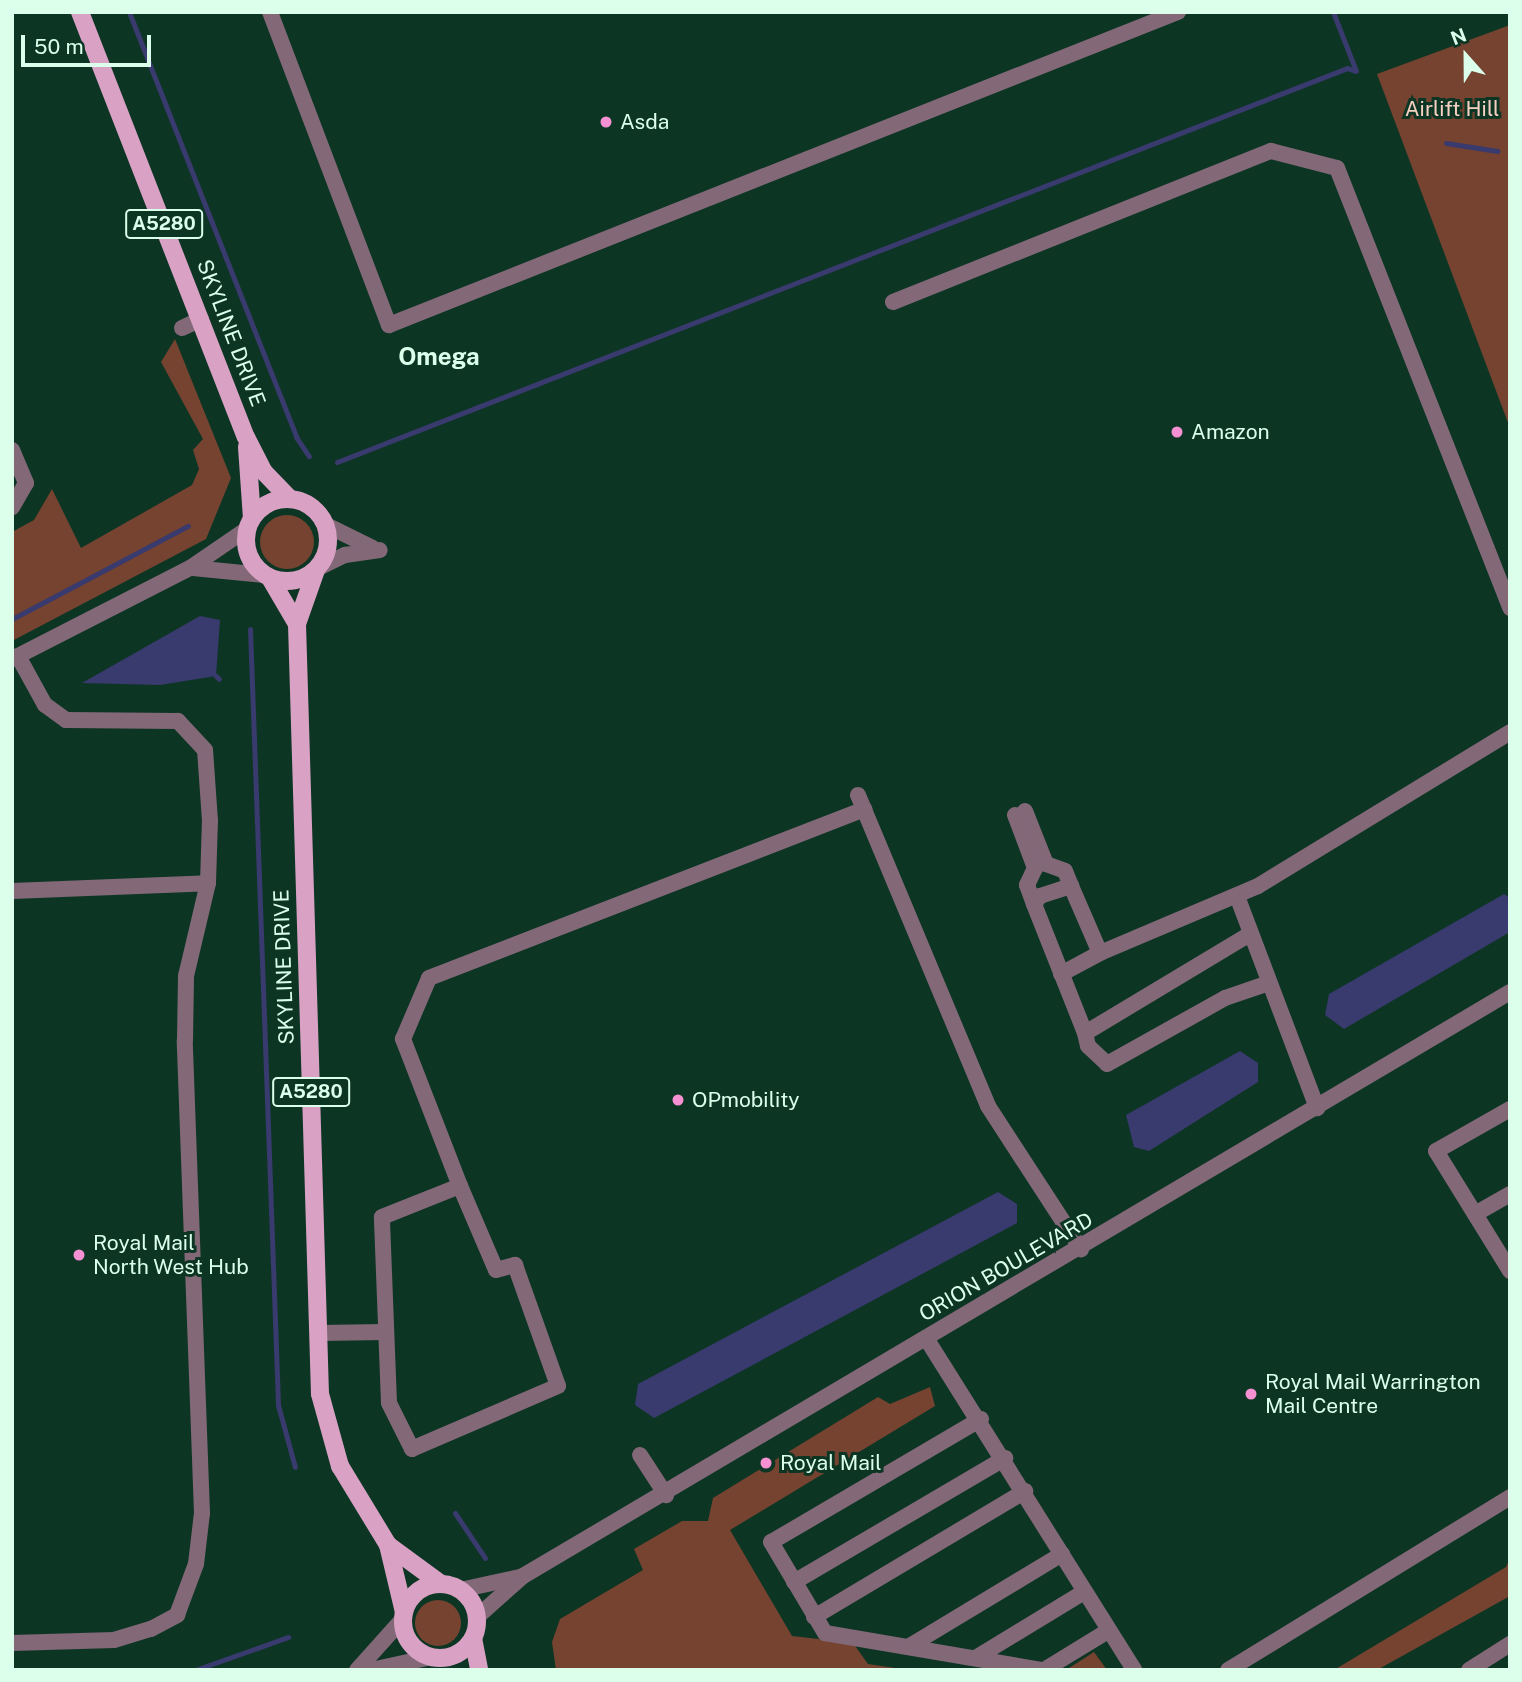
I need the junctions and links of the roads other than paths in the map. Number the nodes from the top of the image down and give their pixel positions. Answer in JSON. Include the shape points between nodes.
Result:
{"nodes":[{"id":1,"x":80,"y":12,"type":"edge"},
{"id":2,"x":270,"y":12,"type":"edge"},
{"id":3,"x":1178,"y":12,"type":"edge"},
{"id":4,"x":893,"y":302,"type":"dead end"},
{"id":5,"x":201,"y":319,"type":"junction"},
{"id":6,"x":182,"y":328,"type":"dead end"},
{"id":7,"x":246,"y":437,"type":"junction"},
{"id":8,"x":12,"y":450,"type":"edge"},
{"id":9,"x":290,"y":499,"type":"junction"},
{"id":10,"x":12,"y":507,"type":"edge"},
{"id":11,"x":250,"y":523,"type":"junction"},
{"id":12,"x":326,"y":525,"type":"junction"},
{"id":13,"x":190,"y":568,"type":"junction"},
{"id":14,"x":317,"y":569,"type":"junction"},
{"id":15,"x":267,"y":576,"type":"junction"},
{"id":16,"x":1510,"y":608,"type":"edge"},
{"id":17,"x":296,"y":624,"type":"junction"},
{"id":18,"x":15,"y":658,"type":"edge"},
{"id":19,"x":1510,"y":732,"type":"edge"},
{"id":20,"x":208,"y":883,"type":"junction"},
{"id":21,"x":1071,"y":887,"type":"junction"},
{"id":22,"x":12,"y":891,"type":"edge"},
{"id":23,"x":1237,"y":896,"type":"junction"},
{"id":24,"x":1034,"y":904,"type":"junction"},
{"id":25,"x":1250,"y":934,"type":"junction"},
{"id":26,"x":1100,"y":953,"type":"junction"},
{"id":27,"x":1061,"y":974,"type":"junction"},
{"id":28,"x":1269,"y":983,"type":"junction"},
{"id":29,"x":1510,"y":992,"type":"edge"},
{"id":30,"x":1085,"y":1033,"type":"junction"},
{"id":31,"x":1317,"y":1108,"type":"junction"},
{"id":32,"x":1510,"y":1109,"type":"edge"},
{"id":33,"x":460,"y":1186,"type":"junction"},
{"id":34,"x":1510,"y":1194,"type":"edge"},
{"id":35,"x":1475,"y":1214,"type":"junction"},
{"id":36,"x":1081,"y":1249,"type":"junction"},
{"id":37,"x":1510,"y":1271,"type":"edge"},
{"id":38,"x":384,"y":1332,"type":"junction"},
{"id":39,"x":318,"y":1333,"type":"junction"},
{"id":40,"x":926,"y":1338,"type":"junction"},
{"id":41,"x":981,"y":1419,"type":"junction"},
{"id":42,"x":640,"y":1455,"type":"dead end"},
{"id":43,"x":1005,"y":1458,"type":"junction"},
{"id":44,"x":1025,"y":1491,"type":"junction"},
{"id":45,"x":666,"y":1495,"type":"junction"},
{"id":46,"x":1510,"y":1497,"type":"edge"},
{"id":47,"x":388,"y":1545,"type":"junction"},
{"id":48,"x":1062,"y":1554,"type":"junction"},
{"id":49,"x":523,"y":1576,"type":"junction"},
{"id":50,"x":794,"y":1582,"type":"junction"},
{"id":51,"x":441,"y":1584,"type":"junction"},
{"id":52,"x":460,"y":1590,"type":"junction"},
{"id":53,"x":1084,"y":1592,"type":"junction"},
{"id":54,"x":404,"y":1615,"type":"junction"},
{"id":55,"x":477,"y":1617,"type":"junction"},
{"id":56,"x":814,"y":1617,"type":"junction"},
{"id":57,"x":1108,"y":1631,"type":"junction"},
{"id":58,"x":473,"y":1638,"type":"junction"},
{"id":59,"x":12,"y":1643,"type":"edge"},
{"id":60,"x":1510,"y":1644,"type":"edge"},
{"id":61,"x":908,"y":1647,"type":"junction"},
{"id":62,"x":976,"y":1657,"type":"junction"},
{"id":63,"x":440,"y":1662,"type":"edge"},
{"id":64,"x":1477,"y":1668,"type":"edge"},
{"id":65,"x":357,"y":1670,"type":"edge"},
{"id":66,"x":371,"y":1670,"type":"edge"},
{"id":67,"x":479,"y":1670,"type":"edge"},
{"id":68,"x":1043,"y":1670,"type":"edge"},
{"id":69,"x":1134,"y":1670,"type":"edge"},
{"id":70,"x":1228,"y":1670,"type":"edge"}],
"edges":[{"from":1,"to":5,"type":"main road","name":"SKYLINE DRIVE","number":"A5280"},
{"from":2,"to":3,"type":"street","via":[[388,325]]},
{"from":4,"to":16,"type":"street","via":[[1271,151],[1336,168]]},
{"from":5,"to":6,"type":"street"},
{"from":5,"to":7,"type":"main road","name":"SKYLINE DRIVE","number":"A5280"},
{"from":7,"to":9,"type":"main road","name":"SKYLINE DRIVE","number":"A5280","via":[[263,471]]},
{"from":7,"to":11,"type":"main road","name":"SKYLINE DRIVE","number":"A5280"},
{"from":8,"to":10,"type":"street","via":[[26,483]]},
{"from":9,"to":11,"type":"main road","via":[[269,503]]},
{"from":9,"to":12,"type":"main road","number":"A5280","via":[[312,507]]},
{"from":11,"to":13,"type":"street"},
{"from":11,"to":15,"type":"main road","number":"A5280","via":[[248,553]]},
{"from":12,"to":14,"type":"main road","number":"A5280","via":[[328,545]]},
{"from":12,"to":14,"type":"street","via":[[380,550],[345,555]]},
{"from":13,"to":15,"type":"street"},
{"from":13,"to":18,"type":"street"},
{"from":14,"to":15,"type":"main road","via":[[296,581]]},
{"from":14,"to":17,"type":"main road","name":"SKYLINE DRIVE","number":"A5280"},
{"from":15,"to":17,"type":"main road","name":"SKYLINE DRIVE","number":"A5280"},
{"from":17,"to":39,"type":"main road","name":"SKYLINE DRIVE","number":"A5280"},
{"from":18,"to":20,"type":"street","via":[[46,705],[66,720],[178,721],[205,750]]},
{"from":19,"to":23,"type":"street"},
{"from":20,"to":22,"type":"street"},
{"from":20,"to":59,"type":"street","via":[[186,976],[202,1513],[196,1564],[177,1615],[151,1629],[114,1640]]},
{"from":21,"to":24,"type":"street","via":[[1040,895]]},
{"from":21,"to":24,"type":"street","via":[[1065,871],[1046,864],[1020,813],[1035,868],[1027,885]]},
{"from":21,"to":26,"type":"street"},
{"from":23,"to":25,"type":"street"},
{"from":23,"to":26,"type":"street"},
{"from":24,"to":27,"type":"street"},
{"from":25,"to":28,"type":"street"},
{"from":25,"to":30,"type":"street"},
{"from":26,"to":27,"type":"street"},
{"from":27,"to":30,"type":"street"},
{"from":28,"to":30,"type":"street","via":[[1225,998],[1107,1064],[1095,1056]]},
{"from":28,"to":31,"type":"street"},
{"from":29,"to":31,"type":"street","name":"ORION BOULEVARD"},
{"from":31,"to":36,"type":"street","name":"ORION BOULEVARD"},
{"from":32,"to":35,"type":"street","via":[[1436,1151]]},
{"from":33,"to":36,"type":"street","via":[[403,1039],[429,978],[861,802],[988,1107]]},
{"from":33,"to":38,"type":"street","via":[[382,1217]]},
{"from":33,"to":38,"type":"street","via":[[496,1270],[515,1265],[558,1386],[411,1449],[389,1403]]},
{"from":34,"to":35,"type":"street"},
{"from":35,"to":37,"type":"street"},
{"from":36,"to":40,"type":"street","name":"ORION BOULEVARD"},
{"from":38,"to":39,"type":"street"},
{"from":39,"to":47,"type":"main road","name":"SKYLINE DRIVE","number":"A5280","via":[[329,1441]]},
{"from":40,"to":41,"type":"street"},
{"from":40,"to":45,"type":"street","name":"ORION BOULEVARD"},
{"from":41,"to":43,"type":"street"},
{"from":41,"to":50,"type":"street","via":[[771,1542]]},
{"from":42,"to":45,"type":"street"},
{"from":43,"to":44,"type":"street"},
{"from":43,"to":50,"type":"street"},
{"from":44,"to":48,"type":"street"},
{"from":44,"to":56,"type":"street"},
{"from":45,"to":49,"type":"street","name":"ORION BOULEVARD"},
{"from":46,"to":70,"type":"street"},
{"from":47,"to":51,"type":"main road","name":"SKYLINE DRIVE","number":"A5280"},
{"from":47,"to":54,"type":"main road","name":"SKYLINE DRIVE","number":"A5280"},
{"from":48,"to":53,"type":"street"},
{"from":48,"to":61,"type":"street"},
{"from":49,"to":52,"type":"street","name":"ORION BOULEVARD"},
{"from":49,"to":55,"type":"street","name":"ORION BOULEVARD"},
{"from":50,"to":56,"type":"street"},
{"from":51,"to":52,"type":"main road","number":"A5280"},
{"from":51,"to":54,"type":"main road","via":[[418,1591]]},
{"from":52,"to":55,"type":"main road"},
{"from":53,"to":57,"type":"street"},
{"from":53,"to":62,"type":"street"},
{"from":54,"to":63,"type":"main road","number":"A5280","via":[[410,1643]]},
{"from":54,"to":65,"type":"street"},
{"from":55,"to":58,"type":"main road"},
{"from":56,"to":61,"type":"street","via":[[825,1633]]},
{"from":57,"to":68,"type":"street"},
{"from":57,"to":69,"type":"street"},
{"from":58,"to":63,"type":"main road"},
{"from":58,"to":67,"type":"main road"},
{"from":60,"to":64,"type":"street"},
{"from":61,"to":62,"type":"street"},
{"from":62,"to":68,"type":"street"},
{"from":63,"to":66,"type":"street"}]}
